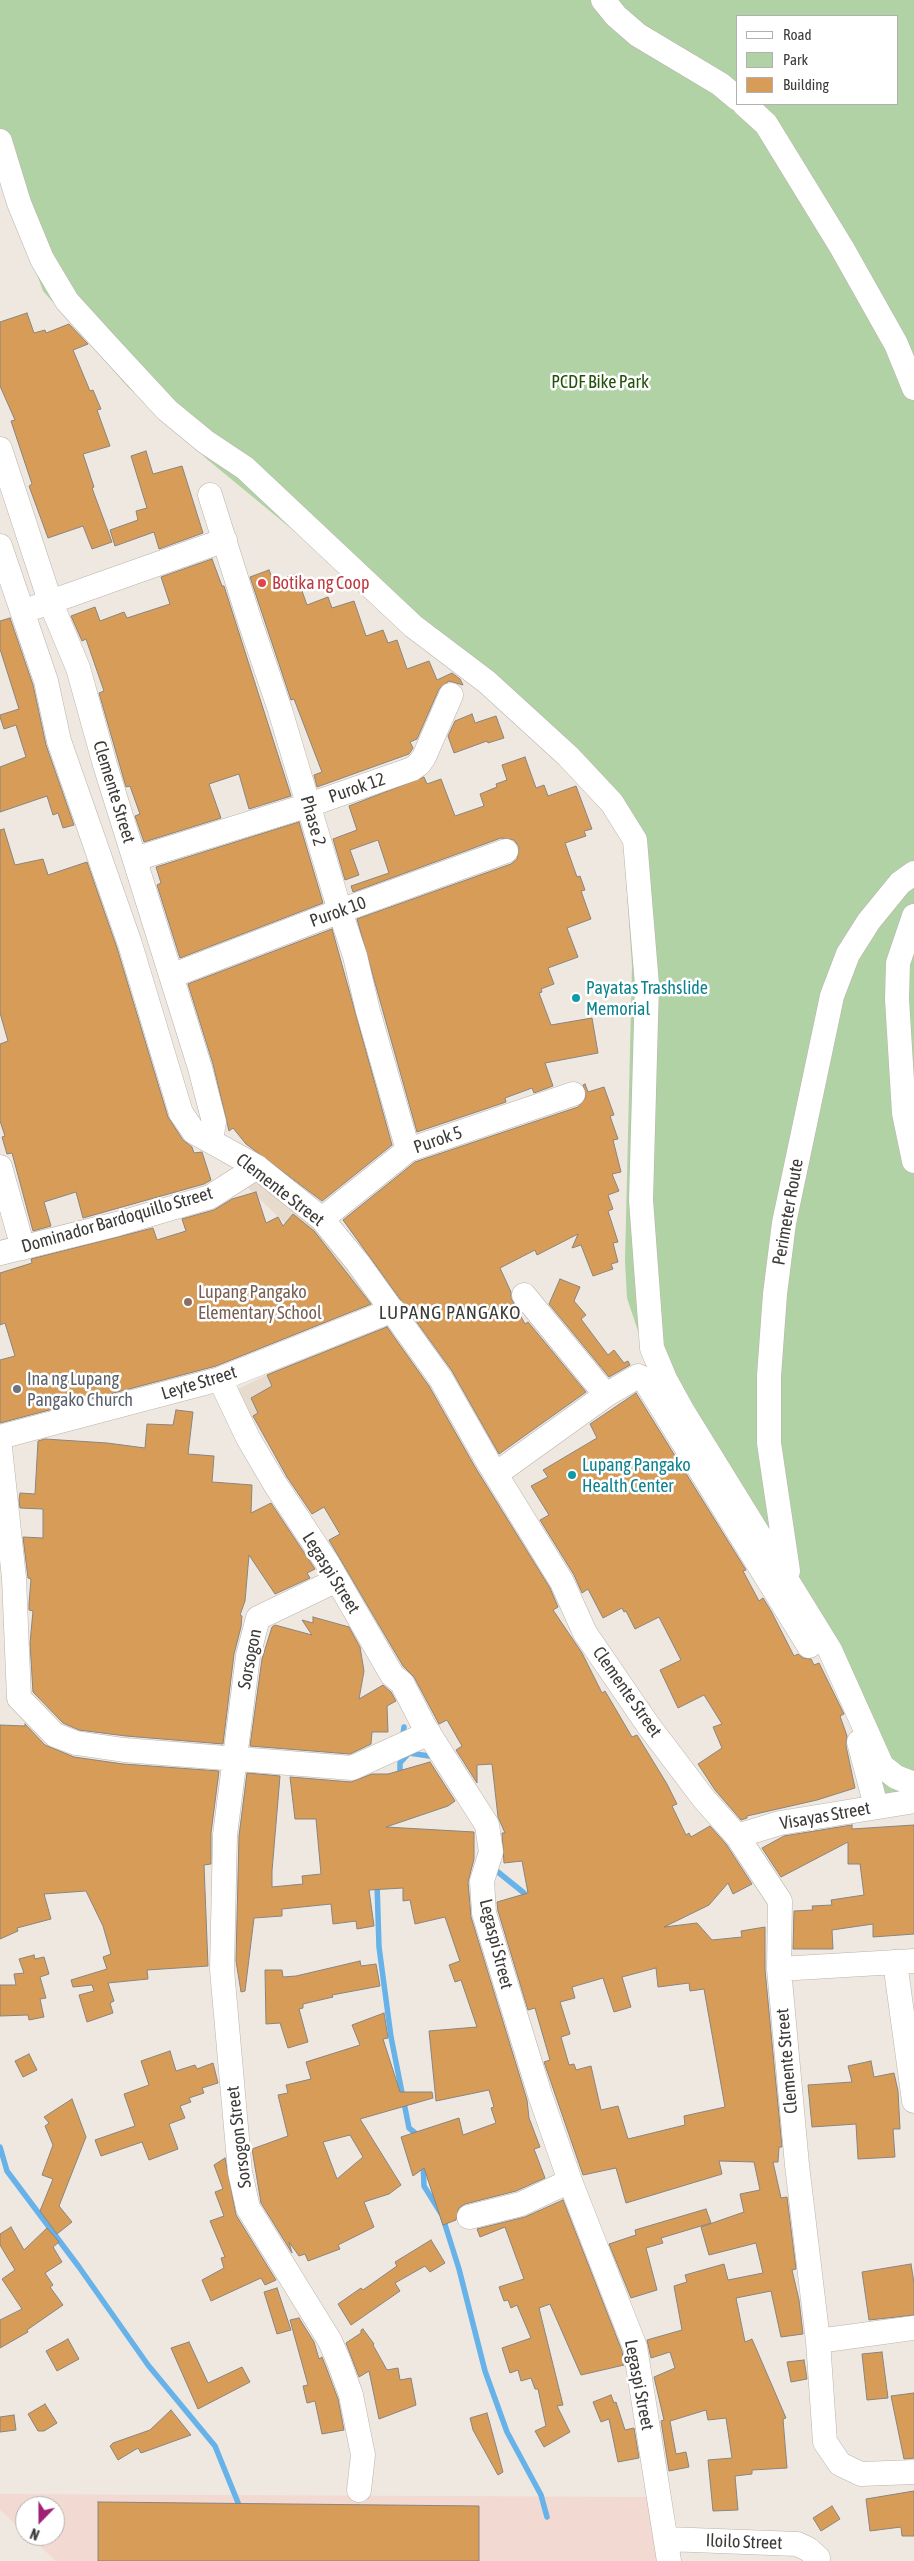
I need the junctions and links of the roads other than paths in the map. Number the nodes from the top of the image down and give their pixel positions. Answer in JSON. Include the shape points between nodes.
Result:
{"nodes":[{"id":1,"x":603,"y":0,"type":"edge"},
{"id":2,"x":736,"y":97,"type":"edge"},
{"id":3,"x":745,"y":105,"type":"edge"},
{"id":4,"x":0,"y":141,"type":"edge"},
{"id":5,"x":914,"y":388,"type":"edge"},
{"id":6,"x":2,"y":461,"type":"edge"},
{"id":7,"x":210,"y":495,"type":"dead end"},
{"id":8,"x":225,"y":540,"type":"junction"},
{"id":9,"x":0,"y":546,"type":"edge"},
{"id":10,"x":50,"y":601,"type":"junction"},
{"id":11,"x":24,"y":612,"type":"junction"},
{"id":12,"x":451,"y":695,"type":"dead end"},
{"id":13,"x":309,"y":805,"type":"junction"},
{"id":14,"x":125,"y":828,"type":"junction"},
{"id":15,"x":92,"y":838,"type":"junction"},
{"id":16,"x":506,"y":851,"type":"dead end"},
{"id":17,"x":135,"y":859,"type":"junction"},
{"id":18,"x":914,"y":874,"type":"edge"},
{"id":19,"x":340,"y":911,"type":"junction"},
{"id":20,"x":914,"y":916,"type":"edge"},
{"id":21,"x":158,"y":936,"type":"junction"},
{"id":22,"x":130,"y":944,"type":"junction"},
{"id":23,"x":171,"y":976,"type":"junction"},
{"id":24,"x":573,"y":1094,"type":"dead end"},
{"id":25,"x":210,"y":1140,"type":"junction"},
{"id":26,"x":408,"y":1150,"type":"junction"},
{"id":27,"x":914,"y":1161,"type":"edge"},
{"id":28,"x":0,"y":1167,"type":"edge"},
{"id":29,"x":257,"y":1167,"type":"junction"},
{"id":30,"x":322,"y":1219,"type":"junction"},
{"id":31,"x":23,"y":1248,"type":"junction"},
{"id":32,"x":0,"y":1253,"type":"edge"},
{"id":33,"x":524,"y":1295,"type":"dead end"},
{"id":34,"x":393,"y":1310,"type":"junction"},
{"id":35,"x":220,"y":1379,"type":"junction"},
{"id":36,"x":606,"y":1395,"type":"junction"},
{"id":37,"x":0,"y":1437,"type":"edge"},
{"id":38,"x":0,"y":1448,"type":"edge"},
{"id":39,"x":496,"y":1474,"type":"junction"},
{"id":40,"x":337,"y":1580,"type":"junction"},
{"id":41,"x":789,"y":1580,"type":"junction"},
{"id":42,"x":429,"y":1733,"type":"junction"},
{"id":43,"x":236,"y":1757,"type":"junction"},
{"id":44,"x":914,"y":1784,"type":"edge"},
{"id":45,"x":914,"y":1801,"type":"edge"},
{"id":46,"x":876,"y":1806,"type":"junction"},
{"id":47,"x":737,"y":1836,"type":"junction"},
{"id":48,"x":904,"y":1961,"type":"edge"},
{"id":49,"x":779,"y":1969,"type":"junction"},
{"id":50,"x":914,"y":2101,"type":"edge"},
{"id":51,"x":570,"y":2181,"type":"junction"},
{"id":52,"x":469,"y":2216,"type":"dead end"},
{"id":53,"x":914,"y":2328,"type":"edge"},
{"id":54,"x":818,"y":2341,"type":"junction"},
{"id":55,"x":914,"y":2472,"type":"edge"},
{"id":56,"x":359,"y":2490,"type":"dead end"},
{"id":57,"x":667,"y":2550,"type":"edge"},
{"id":58,"x":818,"y":2558,"type":"dead end"}],
"edges":[{"from":1,"to":2,"type":"street","via":[[638,34],[720,84]]},
{"from":3,"to":5,"type":"street","via":[[766,124],[838,241],[896,344]]},
{"from":4,"to":41,"type":"street","via":[[19,203],[42,260],[67,301],[167,410],[245,468],[413,626],[487,682],[568,756],[612,803],[635,840],[647,985],[641,1200],[652,1348],[682,1410]]},
{"from":6,"to":10,"type":"street","name":"Clemente Street"},
{"from":7,"to":8,"type":"street","name":"Phase 2"},
{"from":8,"to":10,"type":"street"},
{"from":8,"to":13,"type":"street","name":"Phase 2"},
{"from":9,"to":11,"type":"street","name":"Clemente Street"},
{"from":10,"to":11,"type":"street"},
{"from":10,"to":14,"type":"street","name":"Clemente Street","via":[[78,668]]},
{"from":11,"to":15,"type":"street","name":"Clemente Street","via":[[46,681],[59,741]]},
{"from":12,"to":13,"type":"street","name":"Purok 12","via":[[419,764]]},
{"from":13,"to":17,"type":"street","name":"Purok 12"},
{"from":13,"to":19,"type":"street","name":"Phase 2"},
{"from":14,"to":15,"type":"street"},
{"from":14,"to":17,"type":"street","name":"Clemente Street"},
{"from":15,"to":22,"type":"street","name":"Clemente Street"},
{"from":16,"to":19,"type":"street","name":"Purok 10"},
{"from":17,"to":21,"type":"street","name":"Clemente Street"},
{"from":18,"to":41,"type":"street","name":"Perimeter Route","via":[[900,883],[869,921],[848,954],[832,996],[784,1223],[774,1294],[769,1443]]},
{"from":19,"to":23,"type":"street","name":"Purok 10"},
{"from":19,"to":26,"type":"street","name":"Phase 2"},
{"from":20,"to":27,"type":"street","via":[[898,963],[897,999],[904,1113]]},
{"from":21,"to":22,"type":"street"},
{"from":21,"to":23,"type":"street","name":"Clemente Street"},
{"from":22,"to":25,"type":"street","name":"Clemente Street","via":[[182,1113],[194,1132]]},
{"from":23,"to":25,"type":"street","name":"Clemente Street","via":[[214,1122]]},
{"from":24,"to":26,"type":"street","name":"Purok 5"},
{"from":25,"to":29,"type":"street","name":"Clemente Street"},
{"from":26,"to":30,"type":"street","name":"Purok 5"},
{"from":28,"to":31,"type":"street"},
{"from":29,"to":30,"type":"street","name":"Clemente Street"},
{"from":29,"to":31,"type":"street","name":"Dominador Bardoquillo Street","via":[[210,1197]]},
{"from":30,"to":34,"type":"street","name":"Clemente Street"},
{"from":31,"to":32,"type":"street","name":"Dominador Bardoquillo Street"},
{"from":33,"to":36,"type":"street"},
{"from":34,"to":35,"type":"street","name":"Leyte Street"},
{"from":34,"to":39,"type":"street","name":"Clemente Street","via":[[441,1379]]},
{"from":35,"to":37,"type":"street","name":"Leyte Street"},
{"from":35,"to":40,"type":"street","name":"Legaspi Street","via":[[248,1438]]},
{"from":36,"to":39,"type":"street"},
{"from":36,"to":46,"type":"street","via":[[638,1376],[644,1379],[841,1698],[857,1734]]},
{"from":38,"to":43,"type":"street","via":[[14,1578],[20,1698],[55,1735],[76,1743],[124,1750]]},
{"from":39,"to":47,"type":"street","name":"Clemente Street","via":[[562,1582],[585,1633],[698,1792]]},
{"from":40,"to":42,"type":"street","name":"Legaspi Street","via":[[392,1675],[402,1683]]},
{"from":40,"to":43,"type":"street","name":"Sorsogon","via":[[258,1618],[248,1656]]},
{"from":41,"to":44,"type":"street","via":[[830,1650],[882,1766],[896,1777]]},
{"from":42,"to":43,"type":"street","via":[[352,1768]]},
{"from":42,"to":51,"type":"street","name":"Legaspi Street","via":[[487,1825],[491,1852],[482,1881],[484,1913]]},
{"from":43,"to":56,"type":"street","name":"Sorsogon Street","via":[[225,1835],[222,1970],[240,2172],[248,2208],[330,2341],[339,2362],[363,2454]]},
{"from":45,"to":46,"type":"street","name":"Visayas Street"},
{"from":46,"to":47,"type":"street","name":"Visayas Street","via":[[780,1822]]},
{"from":47,"to":49,"type":"street","name":"Clemente Street","via":[[780,1901]]},
{"from":48,"to":49,"type":"street"},
{"from":48,"to":50,"type":"street"},
{"from":49,"to":54,"type":"street","name":"Clemente Street","via":[[797,2165]]},
{"from":51,"to":52,"type":"street","via":[[521,2204]]},
{"from":51,"to":57,"type":"street","name":"Legaspi Street","via":[[635,2347]]},
{"from":53,"to":54,"type":"street"},
{"from":54,"to":55,"type":"street","name":"Clemente Street","via":[[825,2442],[840,2464],[861,2474]]},
{"from":57,"to":58,"type":"street","name":"Iloilo Street","via":[[797,2544]]}]}
